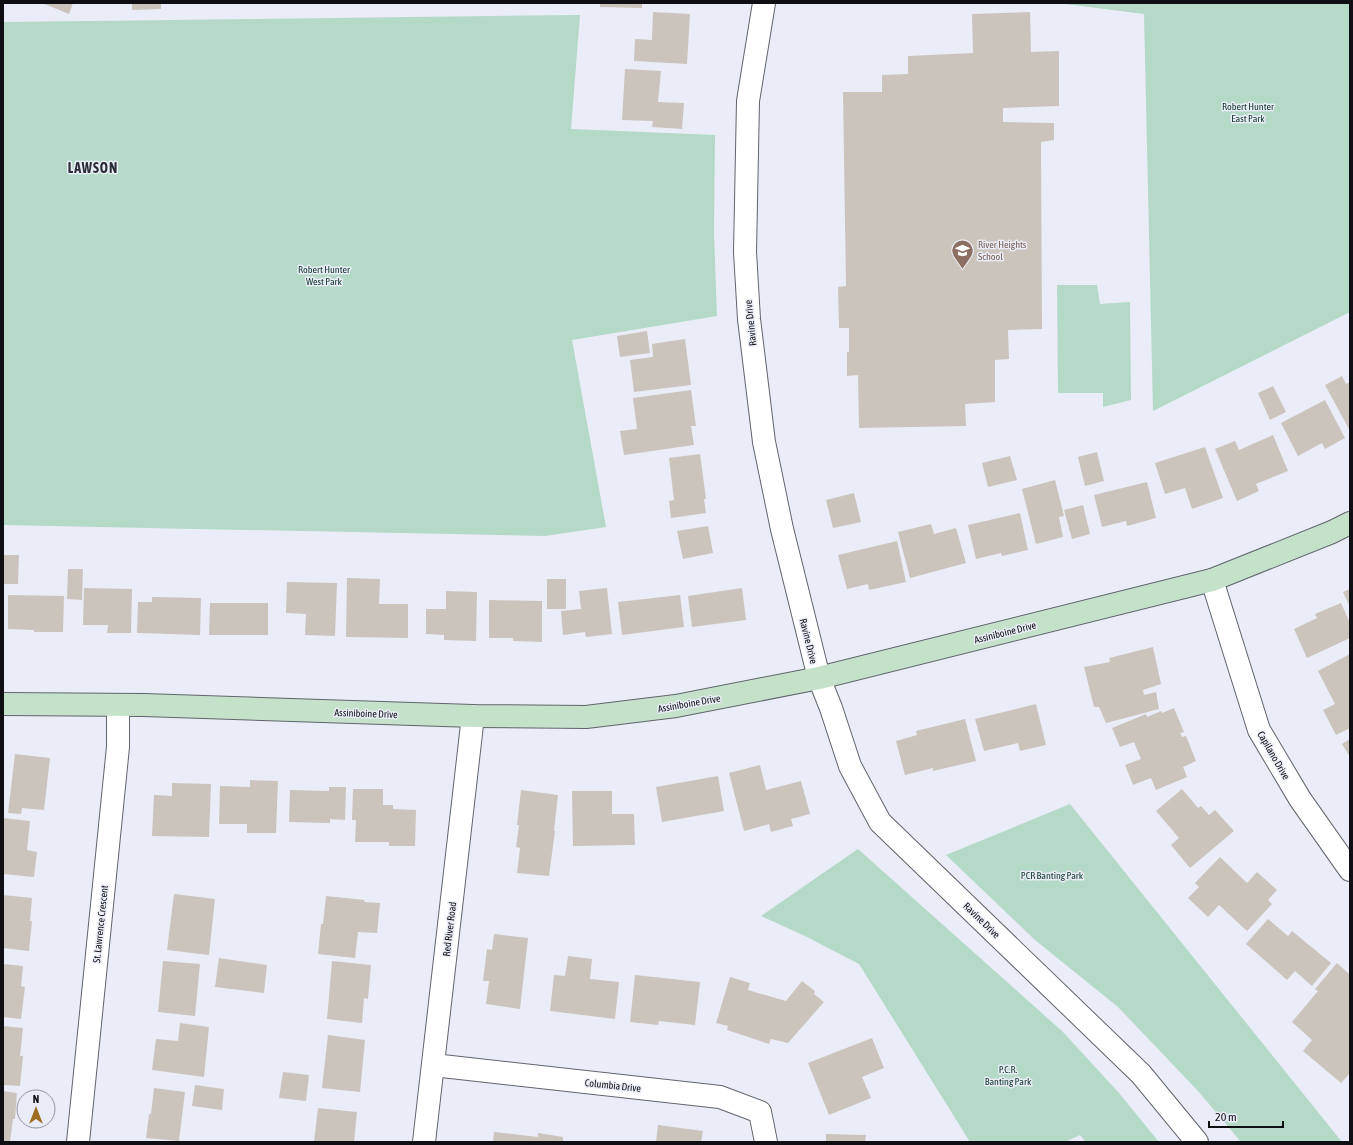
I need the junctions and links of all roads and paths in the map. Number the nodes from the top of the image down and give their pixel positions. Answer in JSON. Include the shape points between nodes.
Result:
{"nodes":[{"id":1,"x":764,"y":3,"type":"edge"},
{"id":2,"x":1350,"y":523,"type":"edge"},
{"id":3,"x":1212,"y":580,"type":"junction"},
{"id":4,"x":819,"y":678,"type":"junction"},
{"id":5,"x":3,"y":704,"type":"edge"},
{"id":6,"x":118,"y":705,"type":"junction"},
{"id":7,"x":473,"y":716,"type":"junction"},
{"id":8,"x":1350,"y":870,"type":"edge"},
{"id":9,"x":433,"y":1066,"type":"junction"},
{"id":10,"x":78,"y":1142,"type":"edge"},
{"id":11,"x":424,"y":1142,"type":"edge"},
{"id":12,"x":766,"y":1142,"type":"edge"},
{"id":13,"x":1197,"y":1142,"type":"edge"}],
"edges":[{"from":1,"to":4,"type":"street","name":"Ravine Drive","via":[[748,101],[745,252],[749,319],[764,442],[782,529]]},
{"from":2,"to":3,"type":"street","name":"Assiniboine Drive"},
{"from":3,"to":4,"type":"street","name":"Assiniboine Drive"},
{"from":3,"to":8,"type":"street","name":"Capilano Drive","via":[[1259,730],[1300,799]]},
{"from":4,"to":7,"type":"street","name":"Assiniboine Drive","via":[[676,706],[586,717]]},
{"from":4,"to":13,"type":"street","name":"Ravine Drive","via":[[850,766],[880,822],[1142,1074]]},
{"from":5,"to":6,"type":"street","name":"Assiniboine Drive"},
{"from":6,"to":7,"type":"street","name":"Assiniboine Drive"},
{"from":6,"to":10,"type":"street","name":"St. Lawrence Crescent","via":[[118,747]]},
{"from":7,"to":9,"type":"street","name":"Red River Road"},
{"from":9,"to":11,"type":"street","name":"Red River Road"},
{"from":9,"to":12,"type":"street","name":"Columbia Drive","via":[[720,1097],[760,1112]]}]}
